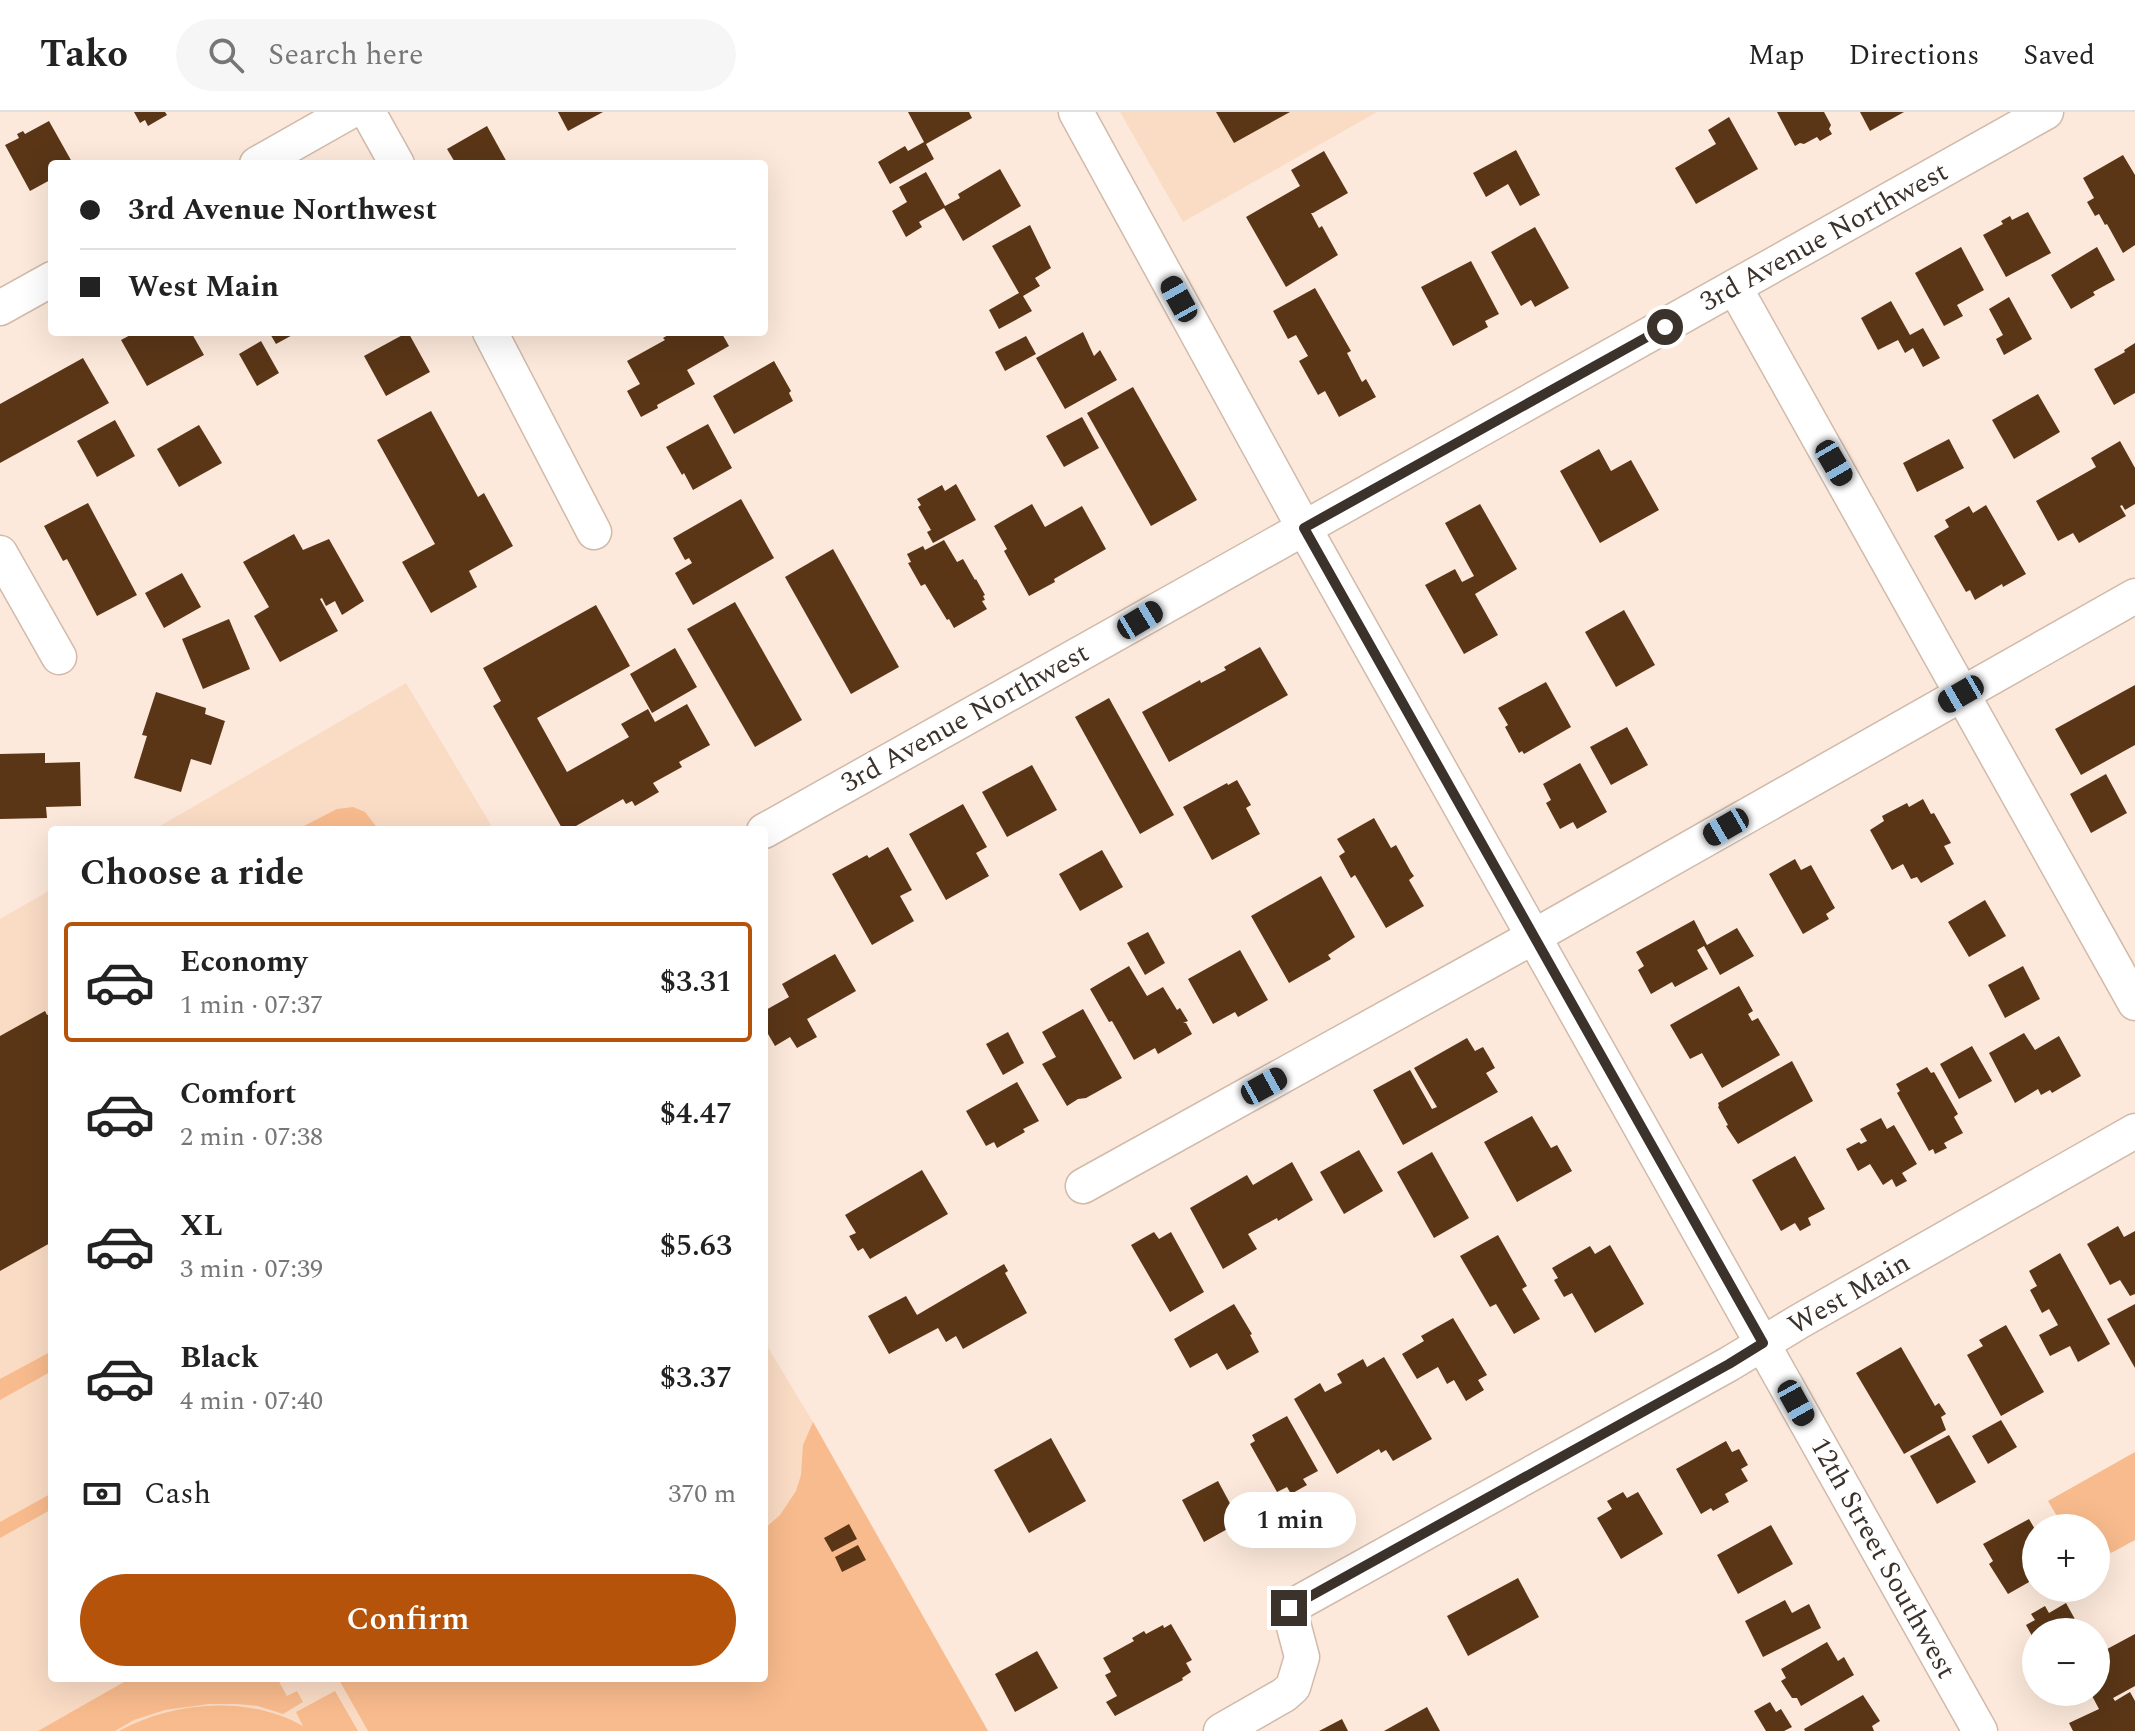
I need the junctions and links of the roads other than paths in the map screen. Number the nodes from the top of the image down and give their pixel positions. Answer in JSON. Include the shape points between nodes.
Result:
{"nodes":[{"id":1,"x":349,"y":112,"type":"edge"},
{"id":2,"x":368,"y":112,"type":"edge"},
{"id":3,"x":1076,"y":112,"type":"edge"},
{"id":4,"x":2046,"y":112,"type":"edge"},
{"id":5,"x":264,"y":160,"type":"edge"},
{"id":6,"x":395,"y":160,"type":"edge"},
{"id":7,"x":48,"y":281,"type":"edge"},
{"id":8,"x":1735,"y":288,"type":"junction"},
{"id":9,"x":0,"y":308,"type":"edge"},
{"id":10,"x":492,"y":336,"type":"edge"},
{"id":11,"x":1304,"y":528,"type":"junction"},
{"id":12,"x":594,"y":532,"type":"dead end"},
{"id":13,"x":0,"y":553,"type":"edge"},
{"id":14,"x":2135,"y":596,"type":"edge"},
{"id":15,"x":59,"y":657,"type":"dead end"},
{"id":16,"x":1961,"y":694,"type":"junction"},
{"id":17,"x":768,"y":829,"type":"edge"},
{"id":18,"x":1533,"y":937,"type":"junction"},
{"id":19,"x":2135,"y":1003,"type":"edge"},
{"id":20,"x":2135,"y":1131,"type":"edge"},
{"id":21,"x":1083,"y":1186,"type":"dead end"},
{"id":22,"x":1763,"y":1343,"type":"junction"},
{"id":23,"x":1221,"y":1731,"type":"edge"},
{"id":24,"x":1980,"y":1731,"type":"edge"}],
"edges":[{"from":1,"to":5,"type":"street"},
{"from":2,"to":6,"type":"street"},
{"from":3,"to":11,"type":"street","name":"12th Street Southwest"},
{"from":4,"to":8,"type":"street","name":"3rd Avenue Northwest"},
{"from":7,"to":9,"type":"street"},
{"from":8,"to":11,"type":"street","name":"3rd Avenue Northwest"},
{"from":8,"to":16,"type":"street"},
{"from":10,"to":12,"type":"street"},
{"from":11,"to":17,"type":"street","name":"3rd Avenue Northwest"},
{"from":11,"to":18,"type":"street","name":"12th Street Southwest"},
{"from":13,"to":15,"type":"street"},
{"from":14,"to":16,"type":"street"},
{"from":16,"to":18,"type":"street"},
{"from":16,"to":19,"type":"street"},
{"from":18,"to":21,"type":"street"},
{"from":18,"to":22,"type":"street","name":"12th Street Southwest"},
{"from":20,"to":22,"type":"street","name":"West Main"},
{"from":22,"to":23,"type":"street","name":"West Main","via":[[1289,1608],[1302,1657],[1293,1687]]},
{"from":22,"to":24,"type":"street","name":"12th Street Southwest"}]}
